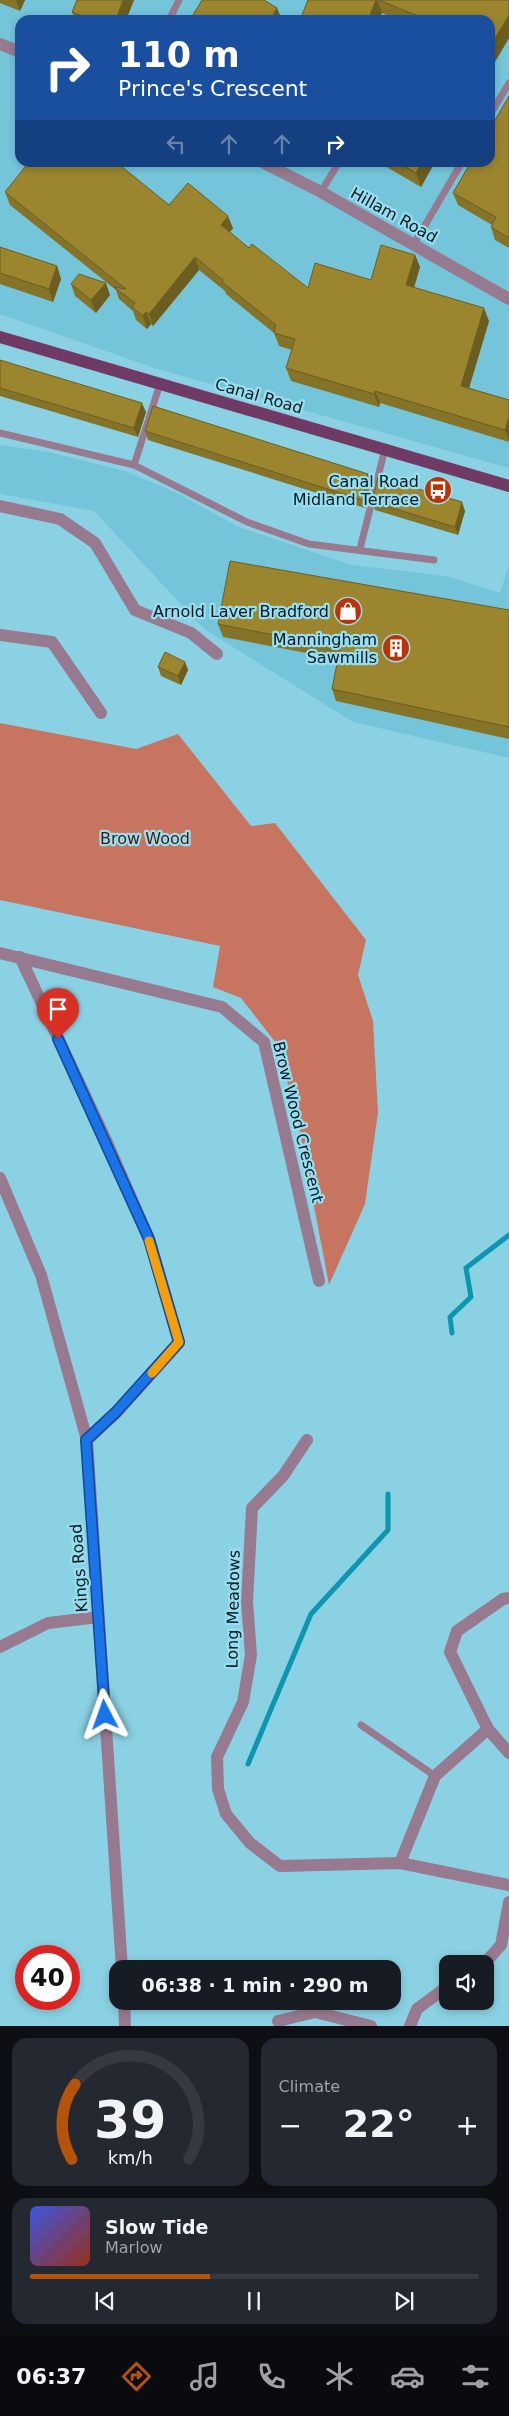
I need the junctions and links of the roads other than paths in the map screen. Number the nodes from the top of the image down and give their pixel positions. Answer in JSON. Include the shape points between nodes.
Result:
{"nodes":[{"id":1,"x":179,"y":0,"type":"edge"},
{"id":2,"x":172,"y":15,"type":"edge"},
{"id":3,"x":0,"y":44,"type":"edge"},
{"id":4,"x":15,"y":50,"type":"edge"},
{"id":5,"x":509,"y":83,"type":"edge"},
{"id":6,"x":495,"y":107,"type":"edge"},
{"id":7,"x":272,"y":167,"type":"edge"},
{"id":8,"x":336,"y":167,"type":"edge"},
{"id":9,"x":459,"y":167,"type":"edge"},
{"id":10,"x":321,"y":192,"type":"junction"},
{"id":11,"x":414,"y":244,"type":"junction"},
{"id":12,"x":509,"y":298,"type":"edge"},
{"id":13,"x":0,"y":337,"type":"edge"},
{"id":14,"x":160,"y":384,"type":"junction"},
{"id":15,"x":0,"y":433,"type":"edge"},
{"id":16,"x":384,"y":449,"type":"junction"},
{"id":17,"x":134,"y":465,"type":"junction"},
{"id":18,"x":509,"y":486,"type":"edge"},
{"id":19,"x":0,"y":506,"type":"edge"},
{"id":20,"x":360,"y":550,"type":"junction"},
{"id":21,"x":434,"y":560,"type":"dead end"},
{"id":22,"x":0,"y":635,"type":"edge"},
{"id":23,"x":217,"y":654,"type":"dead end"},
{"id":24,"x":101,"y":713,"type":"dead end"},
{"id":25,"x":0,"y":952,"type":"edge"},
{"id":26,"x":20,"y":957,"type":"junction"},
{"id":27,"x":0,"y":1178,"type":"edge"},
{"id":28,"x":320,"y":1280,"type":"dead end"},
{"id":29,"x":86,"y":1440,"type":"junction"},
{"id":30,"x":308,"y":1440,"type":"dead end"},
{"id":31,"x":509,"y":1598,"type":"edge"},
{"id":32,"x":99,"y":1617,"type":"junction"},
{"id":33,"x":0,"y":1647,"type":"edge"},
{"id":34,"x":361,"y":1725,"type":"dead end"},
{"id":35,"x":488,"y":1729,"type":"junction"},
{"id":36,"x":509,"y":1753,"type":"edge"},
{"id":37,"x":436,"y":1776,"type":"junction"},
{"id":38,"x":400,"y":1863,"type":"junction"},
{"id":39,"x":509,"y":1885,"type":"edge"},
{"id":40,"x":509,"y":1902,"type":"edge"},
{"id":41,"x":492,"y":1955,"type":"edge"},
{"id":42,"x":121,"y":1960,"type":"edge"},
{"id":43,"x":439,"y":1993,"type":"edge"},
{"id":44,"x":124,"y":2010,"type":"edge"},
{"id":45,"x":278,"y":2021,"type":"dead end"},
{"id":46,"x":125,"y":2026,"type":"edge"},
{"id":47,"x":371,"y":2026,"type":"edge"},
{"id":48,"x":410,"y":2026,"type":"edge"}],
"edges":[{"from":1,"to":2,"type":"lane"},
{"from":3,"to":4,"type":"street"},
{"from":5,"to":6,"type":"lane"},
{"from":7,"to":10,"type":"street","name":"Hillam Road"},
{"from":8,"to":10,"type":"lane"},
{"from":9,"to":11,"type":"lane"},
{"from":10,"to":11,"type":"street","name":"Hillam Road"},
{"from":11,"to":12,"type":"street","name":"Hillam Road"},
{"from":13,"to":14,"type":"main road","name":"Canal Road"},
{"from":14,"to":16,"type":"main road","name":"Canal Road"},
{"from":14,"to":17,"type":"lane"},
{"from":15,"to":17,"type":"lane"},
{"from":16,"to":18,"type":"main road","name":"Canal Road"},
{"from":16,"to":20,"type":"lane"},
{"from":17,"to":20,"type":"lane","via":[[247,522],[309,544]]},
{"from":19,"to":23,"type":"street","via":[[60,519],[95,543],[135,610],[191,633]]},
{"from":20,"to":21,"type":"lane"},
{"from":22,"to":24,"type":"street","via":[[52,642]]},
{"from":25,"to":26,"type":"street","name":"Brow Wood Crescent"},
{"from":26,"to":28,"type":"street","name":"Brow Wood Crescent","via":[[222,1007],[264,1042]]},
{"from":26,"to":29,"type":"street","via":[[149,1239],[179,1342]]},
{"from":27,"to":29,"type":"street","name":"Kings Road","via":[[41,1276]]},
{"from":29,"to":32,"type":"street","name":"Kings Road"},
{"from":30,"to":38,"type":"street","name":"Long Meadows","via":[[283,1476],[252,1508],[247,1602],[251,1655],[244,1702],[217,1757],[218,1789],[226,1814],[250,1843],[280,1866]]},
{"from":31,"to":35,"type":"street","via":[[457,1631],[450,1652]]},
{"from":32,"to":33,"type":"street","via":[[48,1623]]},
{"from":32,"to":42,"type":"street","name":"Kings Road"},
{"from":34,"to":37,"type":"lane"},
{"from":35,"to":36,"type":"street"},
{"from":35,"to":37,"type":"street"},
{"from":37,"to":38,"type":"street"},
{"from":38,"to":39,"type":"street","name":"Long Meadows"},
{"from":40,"to":41,"type":"street","via":[[501,1945]]},
{"from":43,"to":48,"type":"street","via":[[417,2009]]},
{"from":44,"to":46,"type":"street"},
{"from":45,"to":47,"type":"street","via":[[315,2012]]}]}
